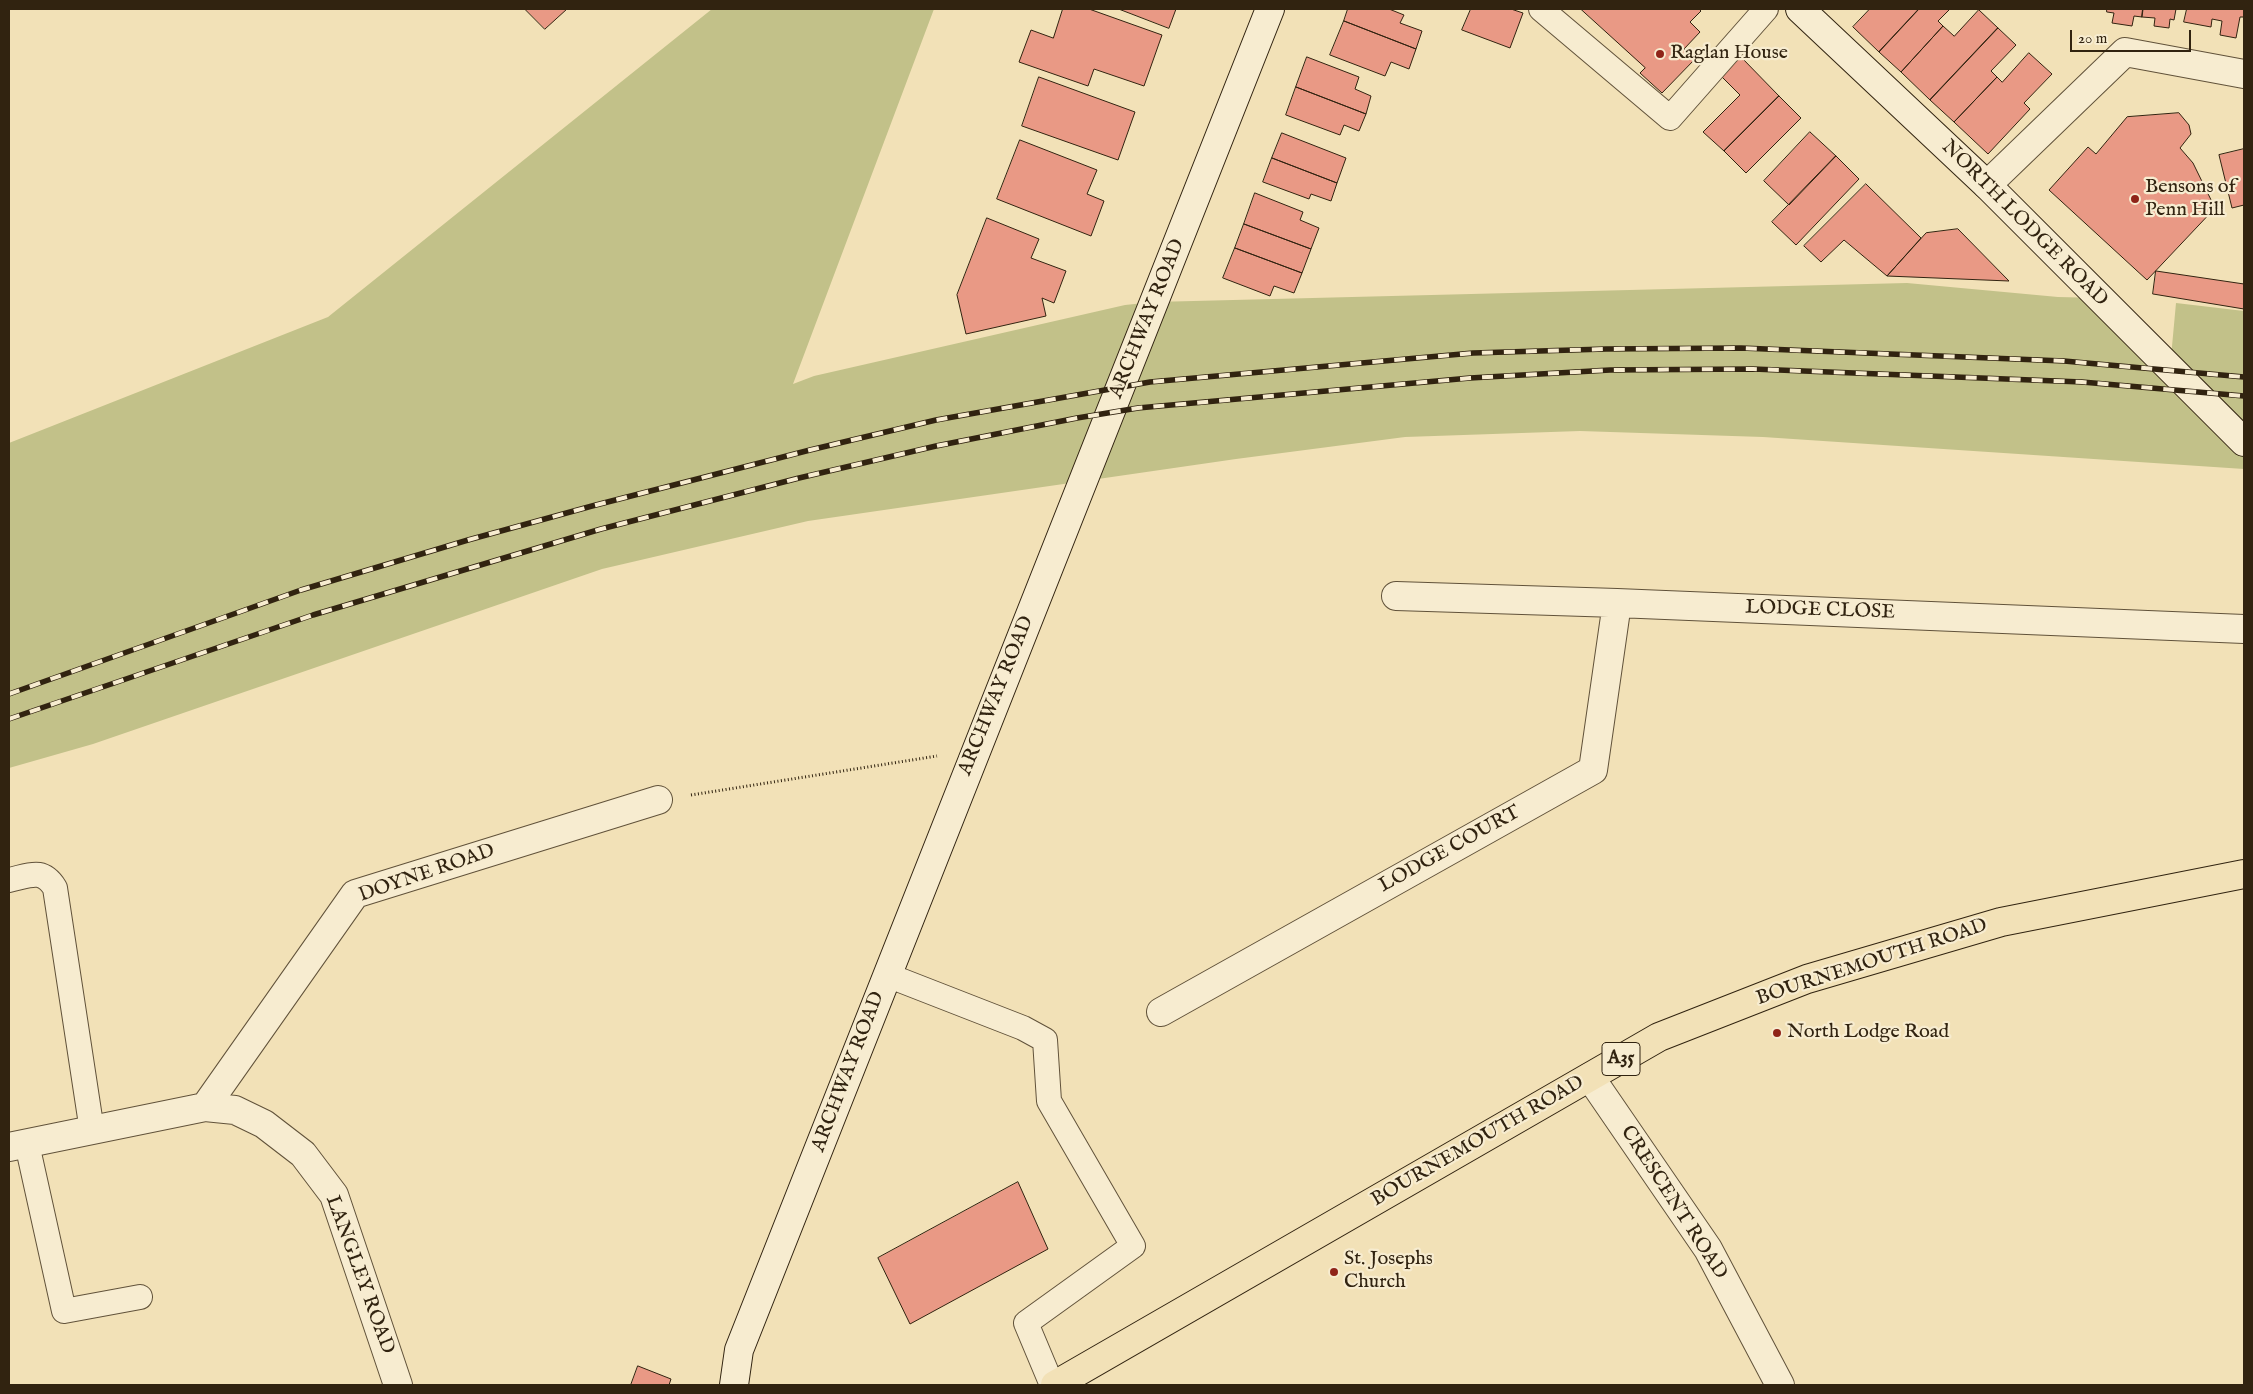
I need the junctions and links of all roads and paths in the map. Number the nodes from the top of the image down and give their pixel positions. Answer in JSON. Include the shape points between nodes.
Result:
{"nodes":[{"id":1,"x":1270,"y":9,"type":"edge"},
{"id":2,"x":1541,"y":9,"type":"edge"},
{"id":3,"x":1766,"y":9,"type":"edge"},
{"id":4,"x":1800,"y":9,"type":"edge"},
{"id":5,"x":2244,"y":74,"type":"edge"},
{"id":6,"x":1987,"y":185,"type":"junction"},
{"id":7,"x":2244,"y":442,"type":"edge"},
{"id":8,"x":1396,"y":596,"type":"dead end"},
{"id":9,"x":1617,"y":603,"type":"junction"},
{"id":10,"x":2244,"y":629,"type":"edge"},
{"id":11,"x":976,"y":750,"type":"junction"},
{"id":12,"x":658,"y":800,"type":"joint"},
{"id":13,"x":2244,"y":874,"type":"edge"},
{"id":14,"x":9,"y":880,"type":"edge"},
{"id":15,"x":887,"y":975,"type":"junction"},
{"id":16,"x":1161,"y":1012,"type":"dead end"},
{"id":17,"x":1590,"y":1077,"type":"junction"},
{"id":18,"x":204,"y":1107,"type":"junction"},
{"id":19,"x":92,"y":1131,"type":"junction"},
{"id":20,"x":18,"y":1145,"type":"edge"},
{"id":21,"x":140,"y":1297,"type":"dead end"},
{"id":22,"x":398,"y":1385,"type":"edge"},
{"id":23,"x":734,"y":1385,"type":"edge"},
{"id":24,"x":1054,"y":1385,"type":"edge"},
{"id":25,"x":1780,"y":1385,"type":"edge"}],
"edges":[{"from":1,"to":11,"type":"street","name":"ARCHWAY ROAD"},
{"from":2,"to":3,"type":"lane","via":[[1670,118]]},
{"from":4,"to":6,"type":"street","name":"NORTH LODGE ROAD"},
{"from":5,"to":6,"type":"street","via":[[2124,52]]},
{"from":6,"to":7,"type":"street","name":"NORTH LODGE ROAD"},
{"from":8,"to":9,"type":"street","name":"LODGE CLOSE"},
{"from":9,"to":10,"type":"street","name":"LODGE CLOSE"},
{"from":9,"to":16,"type":"street","name":"LODGE COURT","via":[[1593,770]]},
{"from":11,"to":12,"type":"path"},
{"from":11,"to":15,"type":"street","name":"ARCHWAY ROAD"},
{"from":12,"to":18,"type":"street","name":"DOYNE ROAD","via":[[355,894]]},
{"from":13,"to":17,"type":"highway","name":"BOURNEMOUTH ROAD","number":"A35","via":[[2001,922],[1807,979],[1659,1037]]},
{"from":14,"to":19,"type":"lane","via":[[38,874],[48,878],[55,888]]},
{"from":15,"to":23,"type":"street","name":"ARCHWAY ROAD","via":[[739,1350]]},
{"from":15,"to":24,"type":"lane","via":[[1046,1040],[1049,1101],[1133,1246],[1026,1323]]},
{"from":17,"to":24,"type":"highway","name":"BOURNEMOUTH ROAD","number":"A35"},
{"from":17,"to":25,"type":"street","name":"CRESCENT ROAD","via":[[1708,1249]]},
{"from":18,"to":19,"type":"street","name":"LANGLEY ROAD"},
{"from":18,"to":22,"type":"street","name":"LANGLEY ROAD","via":[[234,1110],[264,1124],[303,1154],[334,1195]]},
{"from":19,"to":20,"type":"street","name":"LANGLEY ROAD"},
{"from":20,"to":21,"type":"lane","via":[[64,1311]]}]}
